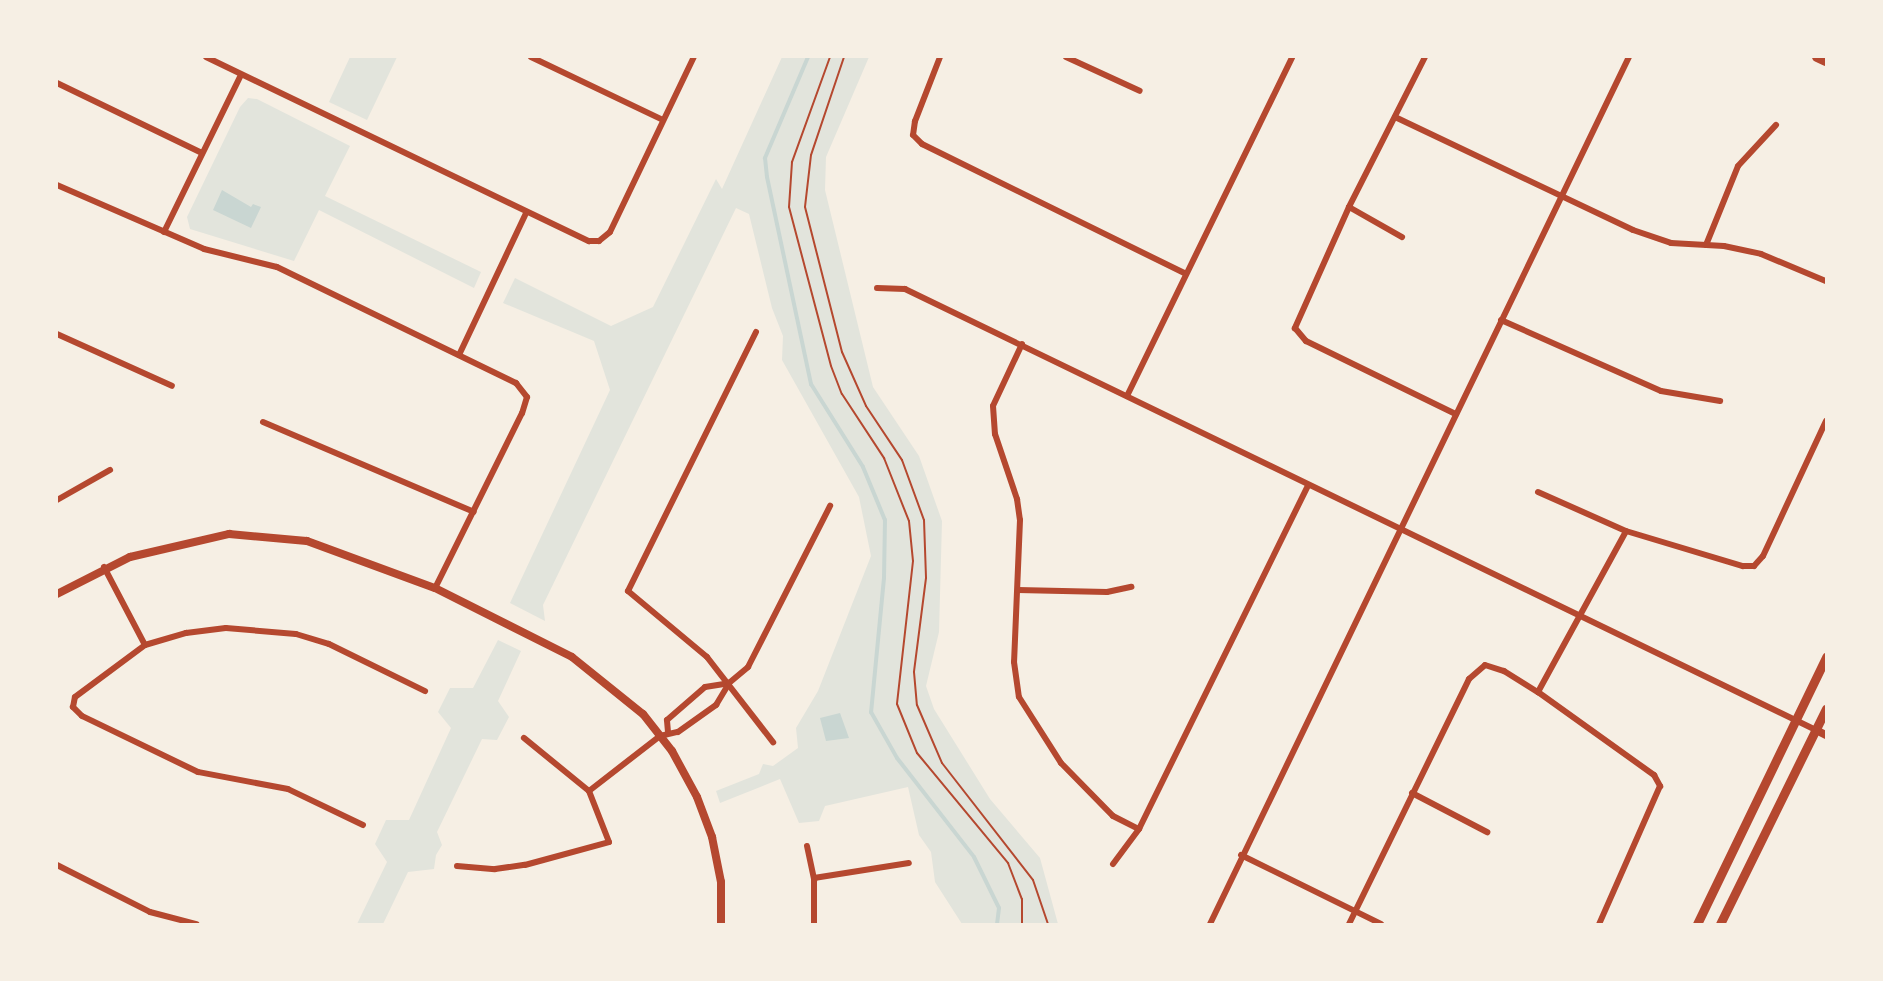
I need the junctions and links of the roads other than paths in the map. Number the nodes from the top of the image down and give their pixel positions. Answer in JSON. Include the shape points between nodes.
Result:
{"nodes":[{"id":1,"x":206,"y":57,"type":"edge"},
{"id":2,"x":531,"y":57,"type":"edge"},
{"id":3,"x":694,"y":57,"type":"edge"},
{"id":4,"x":940,"y":57,"type":"edge"},
{"id":5,"x":1066,"y":57,"type":"edge"},
{"id":6,"x":1292,"y":57,"type":"edge"},
{"id":7,"x":1425,"y":57,"type":"edge"},
{"id":8,"x":1629,"y":57,"type":"edge"},
{"id":9,"x":1817,"y":57,"type":"edge"},
{"id":10,"x":1826,"y":61,"type":"edge"},
{"id":11,"x":241,"y":75,"type":"junction"},
{"id":12,"x":57,"y":83,"type":"edge"},
{"id":13,"x":1140,"y":91,"type":"dead end"},
{"id":14,"x":1395,"y":117,"type":"junction"},
{"id":15,"x":663,"y":120,"type":"junction"},
{"id":16,"x":1776,"y":125,"type":"dead end"},
{"id":17,"x":202,"y":153,"type":"junction"},
{"id":18,"x":57,"y":185,"type":"edge"},
{"id":19,"x":1562,"y":196,"type":"junction"},
{"id":20,"x":1349,"y":207,"type":"junction"},
{"id":21,"x":526,"y":213,"type":"junction"},
{"id":22,"x":164,"y":232,"type":"junction"},
{"id":23,"x":1402,"y":237,"type":"dead end"},
{"id":24,"x":1706,"y":245,"type":"junction"},
{"id":25,"x":1186,"y":274,"type":"junction"},
{"id":26,"x":1826,"y":282,"type":"edge"},
{"id":27,"x":877,"y":288,"type":"dead end"},
{"id":28,"x":1501,"y":320,"type":"junction"},
{"id":29,"x":756,"y":332,"type":"dead end"},
{"id":30,"x":57,"y":334,"type":"edge"},
{"id":31,"x":1022,"y":344,"type":"junction"},
{"id":32,"x":459,"y":355,"type":"junction"},
{"id":33,"x":172,"y":386,"type":"dead end"},
{"id":34,"x":1127,"y":396,"type":"junction"},
{"id":35,"x":1720,"y":401,"type":"dead end"},
{"id":36,"x":1456,"y":414,"type":"junction"},
{"id":37,"x":1826,"y":421,"type":"edge"},
{"id":38,"x":263,"y":422,"type":"dead end"},
{"id":39,"x":110,"y":470,"type":"dead end"},
{"id":40,"x":1308,"y":484,"type":"junction"},
{"id":41,"x":1538,"y":492,"type":"dead end"},
{"id":42,"x":57,"y":500,"type":"edge"},
{"id":43,"x":830,"y":506,"type":"dead end"},
{"id":44,"x":474,"y":512,"type":"junction"},
{"id":45,"x":1403,"y":528,"type":"junction"},
{"id":46,"x":1626,"y":531,"type":"junction"},
{"id":47,"x":104,"y":567,"type":"junction"},
{"id":48,"x":1131,"y":586,"type":"dead end"},
{"id":49,"x":435,"y":588,"type":"junction"},
{"id":50,"x":1018,"y":590,"type":"junction"},
{"id":51,"x":57,"y":594,"type":"edge"},
{"id":52,"x":1582,"y":615,"type":"junction"},
{"id":53,"x":145,"y":645,"type":"junction"},
{"id":54,"x":1826,"y":657,"type":"edge"},
{"id":55,"x":729,"y":683,"type":"junction"},
{"id":56,"x":425,"y":691,"type":"dead end"},
{"id":57,"x":1538,"y":692,"type":"junction"},
{"id":58,"x":1826,"y":709,"type":"edge"},
{"id":59,"x":1796,"y":720,"type":"junction"},
{"id":60,"x":1816,"y":730,"type":"junction"},
{"id":61,"x":664,"y":734,"type":"junction"},
{"id":62,"x":1826,"y":735,"type":"edge"},
{"id":63,"x":524,"y":738,"type":"dead end"},
{"id":64,"x":773,"y":742,"type":"dead end"},
{"id":65,"x":589,"y":791,"type":"junction"},
{"id":66,"x":1412,"y":793,"type":"junction"},
{"id":67,"x":363,"y":825,"type":"dead end"},
{"id":68,"x":1140,"y":829,"type":"junction"},
{"id":69,"x":1487,"y":832,"type":"dead end"},
{"id":70,"x":807,"y":846,"type":"dead end"},
{"id":71,"x":1241,"y":855,"type":"junction"},
{"id":72,"x":909,"y":863,"type":"dead end"},
{"id":73,"x":1113,"y":864,"type":"dead end"},
{"id":74,"x":57,"y":866,"type":"edge"},
{"id":75,"x":457,"y":866,"type":"dead end"},
{"id":76,"x":814,"y":878,"type":"junction"},
{"id":77,"x":1355,"y":911,"type":"junction"},
{"id":78,"x":196,"y":924,"type":"edge"},
{"id":79,"x":721,"y":924,"type":"edge"},
{"id":80,"x":814,"y":924,"type":"edge"},
{"id":81,"x":1209,"y":924,"type":"edge"},
{"id":82,"x":1349,"y":924,"type":"edge"},
{"id":83,"x":1381,"y":924,"type":"edge"},
{"id":84,"x":1599,"y":924,"type":"edge"},
{"id":85,"x":1697,"y":924,"type":"edge"},
{"id":86,"x":1720,"y":924,"type":"edge"}],
"edges":[{"from":1,"to":11,"type":"street"},
{"from":2,"to":15,"type":"street"},
{"from":3,"to":15,"type":"street"},
{"from":4,"to":25,"type":"street","via":[[913,135],[922,144]]},
{"from":5,"to":13,"type":"street"},
{"from":6,"to":25,"type":"street"},
{"from":7,"to":14,"type":"street"},
{"from":8,"to":19,"type":"street"},
{"from":9,"to":10,"type":"main road"},
{"from":11,"to":17,"type":"street"},
{"from":11,"to":21,"type":"street"},
{"from":12,"to":17,"type":"street"},
{"from":14,"to":19,"type":"street"},
{"from":14,"to":20,"type":"street"},
{"from":15,"to":21,"type":"street","via":[[610,232],[600,241],[580,238]]},
{"from":16,"to":24,"type":"street","via":[[1733,175]]},
{"from":17,"to":22,"type":"street"},
{"from":18,"to":22,"type":"street"},
{"from":19,"to":24,"type":"street","via":[[1633,230],[1671,243]]},
{"from":19,"to":28,"type":"street"},
{"from":20,"to":23,"type":"street"},
{"from":20,"to":36,"type":"street","via":[[1297,320],[1299,337]]},
{"from":21,"to":32,"type":"street"},
{"from":22,"to":32,"type":"street","via":[[204,249],[277,267]]},
{"from":24,"to":26,"type":"street","via":[[1761,255]]},
{"from":25,"to":34,"type":"street"},
{"from":27,"to":31,"type":"street","via":[[905,289]]},
{"from":28,"to":35,"type":"street","via":[[1660,391]]},
{"from":28,"to":36,"type":"street"},
{"from":29,"to":55,"type":"street","via":[[628,591],[707,657]]},
{"from":30,"to":33,"type":"street"},
{"from":31,"to":34,"type":"street"},
{"from":31,"to":50,"type":"street","via":[[993,406],[995,434],[1020,520]]},
{"from":32,"to":44,"type":"street","via":[[516,383],[527,397]]},
{"from":34,"to":40,"type":"street"},
{"from":36,"to":45,"type":"street"},
{"from":37,"to":46,"type":"street","via":[[1763,556],[1754,566]]},
{"from":38,"to":44,"type":"street"},
{"from":39,"to":42,"type":"street"},
{"from":40,"to":45,"type":"street"},
{"from":40,"to":68,"type":"street"},
{"from":41,"to":46,"type":"street"},
{"from":43,"to":55,"type":"street","via":[[748,667]]},
{"from":44,"to":49,"type":"street"},
{"from":45,"to":52,"type":"street"},
{"from":45,"to":71,"type":"street"},
{"from":46,"to":52,"type":"street"},
{"from":47,"to":49,"type":"street","via":[[156,548],[229,534],[307,541]]},
{"from":47,"to":51,"type":"street"},
{"from":47,"to":53,"type":"street"},
{"from":48,"to":50,"type":"street","via":[[1107,592]]},
{"from":49,"to":61,"type":"street","via":[[572,657],[622,694]]},
{"from":50,"to":68,"type":"street","via":[[1014,662],[1019,697],[1061,763],[1113,816]]},
{"from":52,"to":57,"type":"street"},
{"from":52,"to":59,"type":"street"},
{"from":53,"to":56,"type":"street","via":[[226,628],[296,634],[328,644]]},
{"from":53,"to":67,"type":"street","via":[[81,690],[73,707],[82,716],[198,772],[288,789]]},
{"from":54,"to":59,"type":"main road"},
{"from":55,"to":61,"type":"street","via":[[716,705],[678,732]]},
{"from":55,"to":61,"type":"street","via":[[705,687],[667,720]]},
{"from":55,"to":64,"type":"street"},
{"from":57,"to":66,"type":"street","via":[[1504,671],[1485,665],[1469,679]]},
{"from":57,"to":84,"type":"street","via":[[1654,775],[1660,786]]},
{"from":58,"to":60,"type":"main road"},
{"from":59,"to":60,"type":"street"},
{"from":59,"to":85,"type":"main road"},
{"from":60,"to":62,"type":"street"},
{"from":60,"to":86,"type":"main road"},
{"from":61,"to":65,"type":"street"},
{"from":61,"to":79,"type":"street","via":[[712,837],[721,882]]},
{"from":63,"to":65,"type":"street"},
{"from":65,"to":75,"type":"street","via":[[609,842],[525,865],[495,869]]},
{"from":66,"to":69,"type":"street"},
{"from":66,"to":77,"type":"street"},
{"from":68,"to":73,"type":"street"},
{"from":70,"to":76,"type":"street"},
{"from":71,"to":77,"type":"street"},
{"from":71,"to":81,"type":"street"},
{"from":72,"to":76,"type":"street"},
{"from":74,"to":78,"type":"street","via":[[150,912]]},
{"from":76,"to":80,"type":"street"},
{"from":77,"to":82,"type":"street"},
{"from":77,"to":83,"type":"street"}]}
